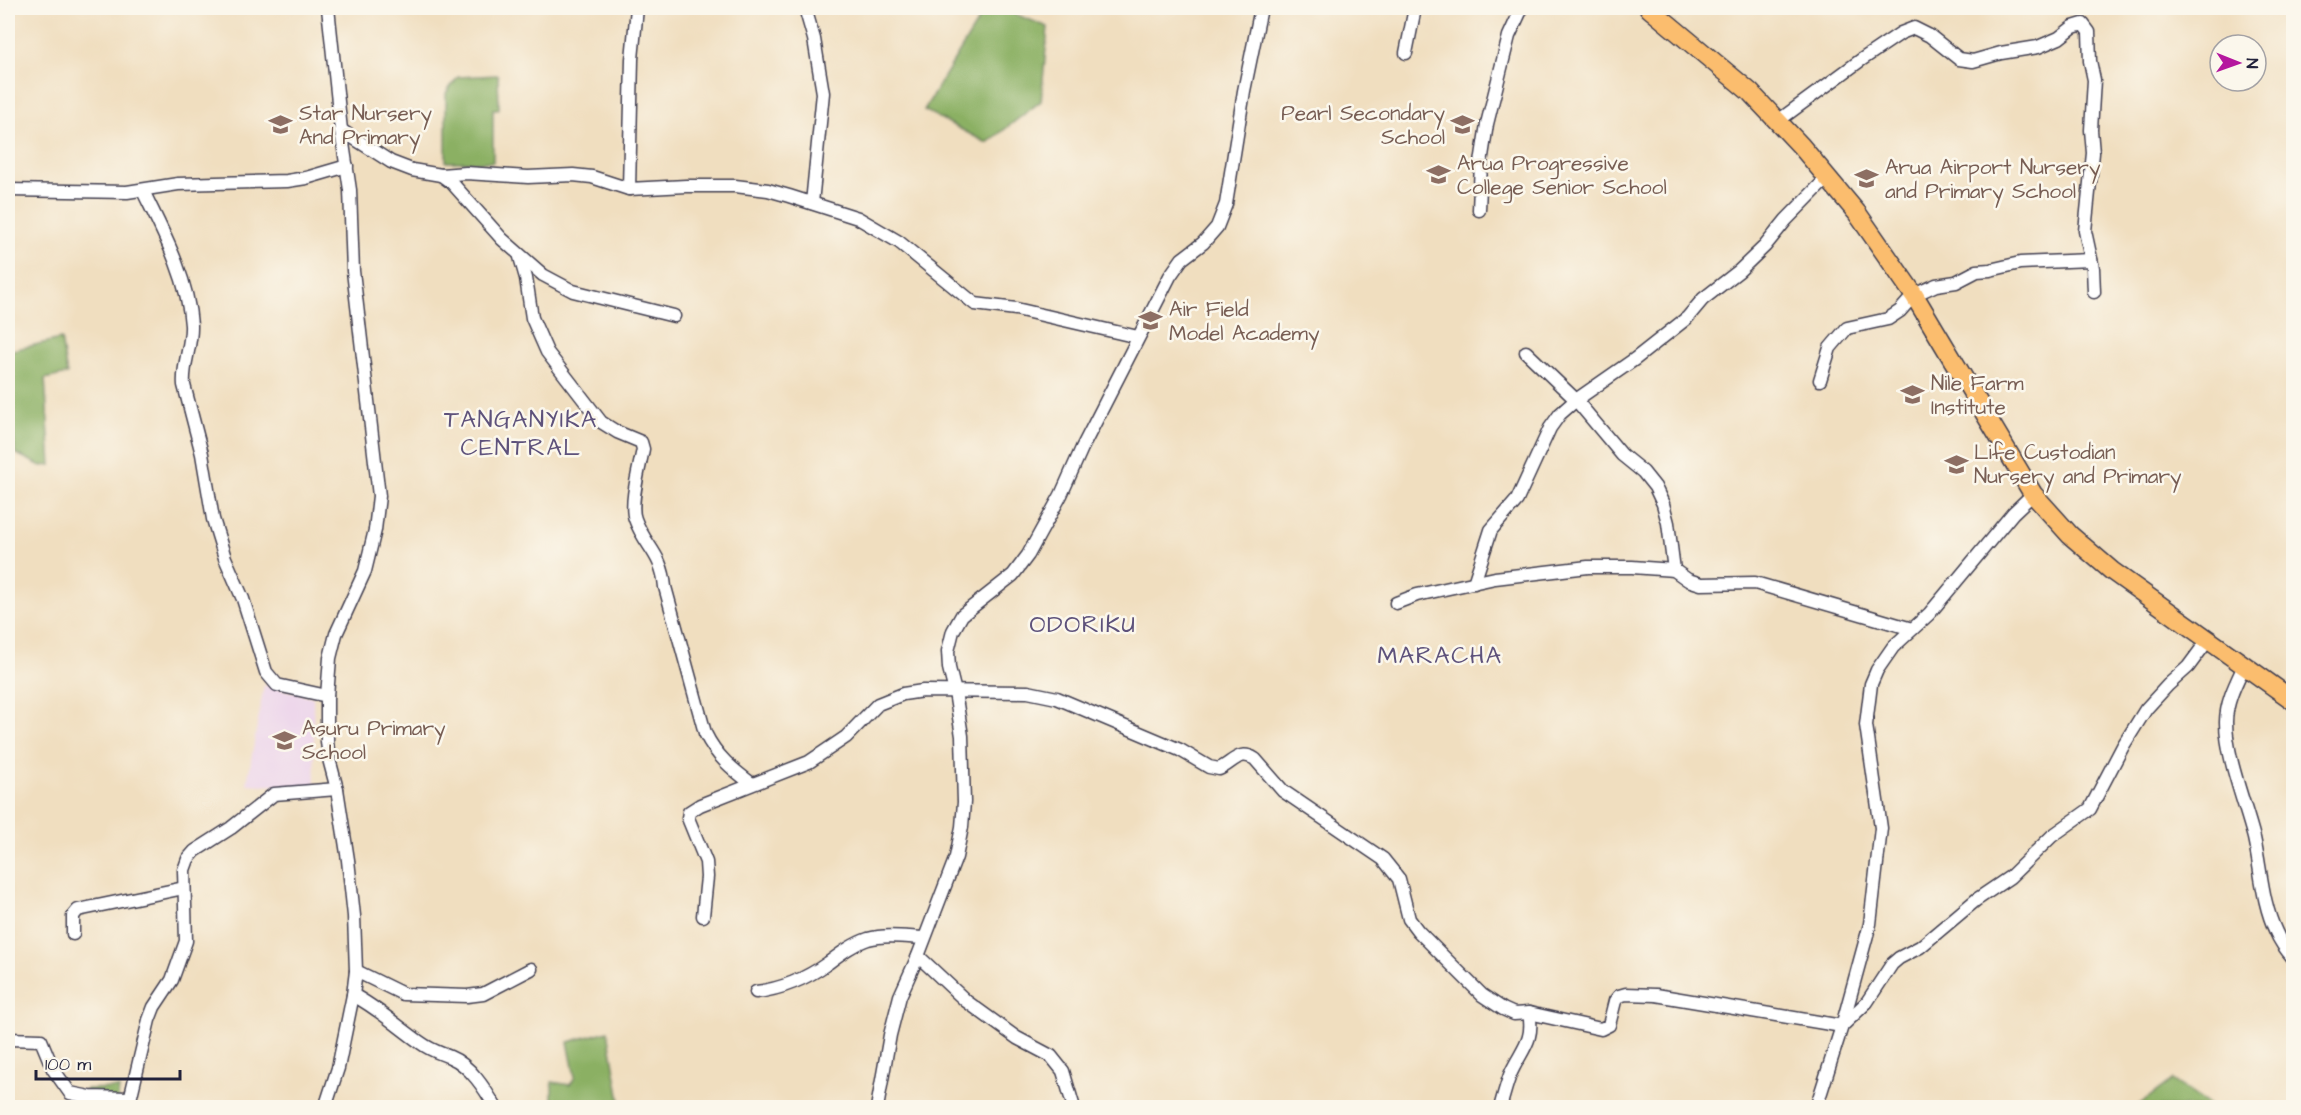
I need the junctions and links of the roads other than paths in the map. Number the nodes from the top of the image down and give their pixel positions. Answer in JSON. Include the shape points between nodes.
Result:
{"nodes":[{"id":1,"x":328,"y":8,"type":"edge"},
{"id":2,"x":637,"y":8,"type":"edge"},
{"id":3,"x":805,"y":8,"type":"edge"},
{"id":4,"x":1262,"y":8,"type":"edge"},
{"id":5,"x":1415,"y":8,"type":"edge"},
{"id":6,"x":1522,"y":8,"type":"edge"},
{"id":7,"x":1649,"y":8,"type":"edge"},
{"id":8,"x":1406,"y":53,"type":"dead end"},
{"id":9,"x":1778,"y":121,"type":"junction"},
{"id":10,"x":341,"y":130,"type":"junction"},
{"id":11,"x":347,"y":166,"type":"junction"},
{"id":12,"x":441,"y":175,"type":"junction"},
{"id":13,"x":1828,"y":177,"type":"junction"},
{"id":14,"x":629,"y":189,"type":"junction"},
{"id":15,"x":8,"y":190,"type":"edge"},
{"id":16,"x":143,"y":191,"type":"junction"},
{"id":17,"x":812,"y":203,"type":"junction"},
{"id":18,"x":1479,"y":210,"type":"dead end"},
{"id":19,"x":520,"y":257,"type":"junction"},
{"id":20,"x":2091,"y":260,"type":"junction"},
{"id":21,"x":2094,"y":292,"type":"dead end"},
{"id":22,"x":1914,"y":295,"type":"junction"},
{"id":23,"x":674,"y":316,"type":"dead end"},
{"id":24,"x":1138,"y":337,"type":"junction"},
{"id":25,"x":1526,"y":352,"type":"dead end"},
{"id":26,"x":1820,"y":380,"type":"dead end"},
{"id":27,"x":1576,"y":400,"type":"junction"},
{"id":28,"x":2033,"y":494,"type":"junction"},
{"id":29,"x":1674,"y":570,"type":"junction"},
{"id":30,"x":1474,"y":583,"type":"junction"},
{"id":31,"x":1396,"y":603,"type":"dead end"},
{"id":32,"x":1912,"y":629,"type":"junction"},
{"id":33,"x":2208,"y":640,"type":"junction"},
{"id":34,"x":2244,"y":666,"type":"junction"},
{"id":35,"x":955,"y":692,"type":"junction"},
{"id":36,"x":327,"y":696,"type":"junction"},
{"id":37,"x":2294,"y":701,"type":"edge"},
{"id":38,"x":752,"y":784,"type":"junction"},
{"id":39,"x":337,"y":789,"type":"junction"},
{"id":40,"x":184,"y":888,"type":"junction"},
{"id":41,"x":703,"y":916,"type":"dead end"},
{"id":42,"x":73,"y":934,"type":"dead end"},
{"id":43,"x":923,"y":938,"type":"junction"},
{"id":44,"x":918,"y":956,"type":"junction"},
{"id":45,"x":2294,"y":959,"type":"edge"},
{"id":46,"x":531,"y":969,"type":"dead end"},
{"id":47,"x":356,"y":971,"type":"junction"},
{"id":48,"x":756,"y":992,"type":"dead end"},
{"id":49,"x":353,"y":995,"type":"junction"},
{"id":50,"x":1529,"y":1013,"type":"junction"},
{"id":51,"x":1842,"y":1026,"type":"junction"},
{"id":52,"x":8,"y":1039,"type":"edge"},
{"id":53,"x":129,"y":1103,"type":"edge"},
{"id":54,"x":325,"y":1107,"type":"edge"},
{"id":55,"x":496,"y":1107,"type":"edge"},
{"id":56,"x":878,"y":1107,"type":"edge"},
{"id":57,"x":1074,"y":1107,"type":"edge"},
{"id":58,"x":1500,"y":1107,"type":"edge"},
{"id":59,"x":1816,"y":1107,"type":"edge"}],
"edges":[{"from":1,"to":10,"type":"street"},
{"from":2,"to":14,"type":"street"},
{"from":3,"to":17,"type":"street","via":[[823,93]]},
{"from":4,"to":24,"type":"street","via":[[1226,204],[1217,226],[1170,276]]},
{"from":5,"to":8,"type":"street"},
{"from":6,"to":18,"type":"street","via":[[1509,36],[1487,124]]},
{"from":7,"to":9,"type":"main road","via":[[1750,92]]},
{"from":9,"to":13,"type":"main road"},
{"from":9,"to":20,"type":"street","via":[[1861,60],[1914,28],[1959,59],[1973,61],[2038,47],[2083,24],[2089,32],[2095,85],[2085,231]]},
{"from":10,"to":11,"type":"street"},
{"from":10,"to":12,"type":"street","via":[[391,162]]},
{"from":11,"to":16,"type":"street","via":[[287,181],[178,184]]},
{"from":11,"to":36,"type":"street","via":[[353,271],[379,504],[365,571],[333,645]]},
{"from":12,"to":14,"type":"street","via":[[573,175]]},
{"from":12,"to":19,"type":"street"},
{"from":13,"to":22,"type":"main road"},
{"from":13,"to":27,"type":"street","via":[[1765,246],[1702,299],[1687,318]]},
{"from":14,"to":17,"type":"street","via":[[735,186],[768,190]]},
{"from":15,"to":16,"type":"street"},
{"from":16,"to":36,"type":"street","via":[[179,270],[191,327],[184,385],[213,519],[266,672],[278,685]]},
{"from":17,"to":24,"type":"street","via":[[858,218],[900,242],[975,304],[1016,309]]},
{"from":19,"to":23,"type":"street","via":[[573,291]]},
{"from":19,"to":38,"type":"street","via":[[532,318],[547,352],[601,422],[641,442],[634,519],[664,572],[705,734],[723,761]]},
{"from":20,"to":21,"type":"street"},
{"from":20,"to":22,"type":"street","via":[[2020,263],[1977,271]]},
{"from":22,"to":26,"type":"street","via":[[1888,319],[1847,328],[1830,348]]},
{"from":22,"to":28,"type":"main road"},
{"from":24,"to":35,"type":"street","via":[[1028,555],[1013,576],[962,615],[953,632],[948,651]]},
{"from":25,"to":27,"type":"street"},
{"from":27,"to":29,"type":"street","via":[[1655,487],[1664,504]]},
{"from":27,"to":30,"type":"street","via":[[1550,428],[1517,500],[1491,530]]},
{"from":28,"to":32,"type":"street"},
{"from":28,"to":33,"type":"main road","via":[[2088,552]]},
{"from":29,"to":30,"type":"street","via":[[1588,567]]},
{"from":29,"to":32,"type":"street","via":[[1701,584],[1755,583]]},
{"from":30,"to":31,"type":"street"},
{"from":32,"to":51,"type":"street","via":[[1883,660],[1870,690],[1866,725],[1881,828],[1870,924]]},
{"from":33,"to":34,"type":"main road"},
{"from":33,"to":51,"type":"street","via":[[2188,667],[2146,709],[2090,809],[2052,836],[2010,877],[1892,964],[1867,1002]]},
{"from":34,"to":37,"type":"main road"},
{"from":34,"to":45,"type":"street","via":[[2233,689],[2227,731],[2267,904],[2276,932]]},
{"from":35,"to":38,"type":"street","via":[[923,691],[878,704],[846,737],[809,762]]},
{"from":35,"to":43,"type":"street","via":[[964,766],[962,827],[956,857]]},
{"from":35,"to":50,"type":"street","via":[[1028,692],[1057,698],[1213,768],[1225,766],[1239,755],[1250,756],[1283,791],[1383,859],[1399,879],[1409,919],[1482,995],[1509,1012]]},
{"from":36,"to":39,"type":"street","via":[[329,759]]},
{"from":38,"to":41,"type":"street","via":[[700,805],[688,814],[706,862]]},
{"from":39,"to":40,"type":"street","via":[[282,792],[267,798],[195,851],[184,870]]},
{"from":39,"to":47,"type":"street","via":[[350,882]]},
{"from":40,"to":42,"type":"street","via":[[78,910],[73,916]]},
{"from":40,"to":53,"type":"street","via":[[186,941],[172,980],[149,1020]]},
{"from":43,"to":44,"type":"street"},
{"from":43,"to":48,"type":"street","via":[[868,939],[816,971],[773,990]]},
{"from":44,"to":56,"type":"street","via":[[900,996]]},
{"from":44,"to":57,"type":"street","via":[[966,1002],[1017,1038],[1051,1056],[1062,1071]]},
{"from":46,"to":47,"type":"street","via":[[483,994],[467,996],[404,994]]},
{"from":47,"to":49,"type":"street"},
{"from":49,"to":54,"type":"street","via":[[338,1068]]},
{"from":49,"to":55,"type":"street","via":[[433,1052],[459,1062]]},
{"from":50,"to":51,"type":"street","via":[[1601,1029],[1610,1025],[1619,996],[1634,994]]},
{"from":50,"to":58,"type":"street","via":[[1529,1042],[1510,1074]]},
{"from":51,"to":59,"type":"street"},
{"from":52,"to":53,"type":"street","via":[[44,1042],[53,1069],[70,1093]]}]}
